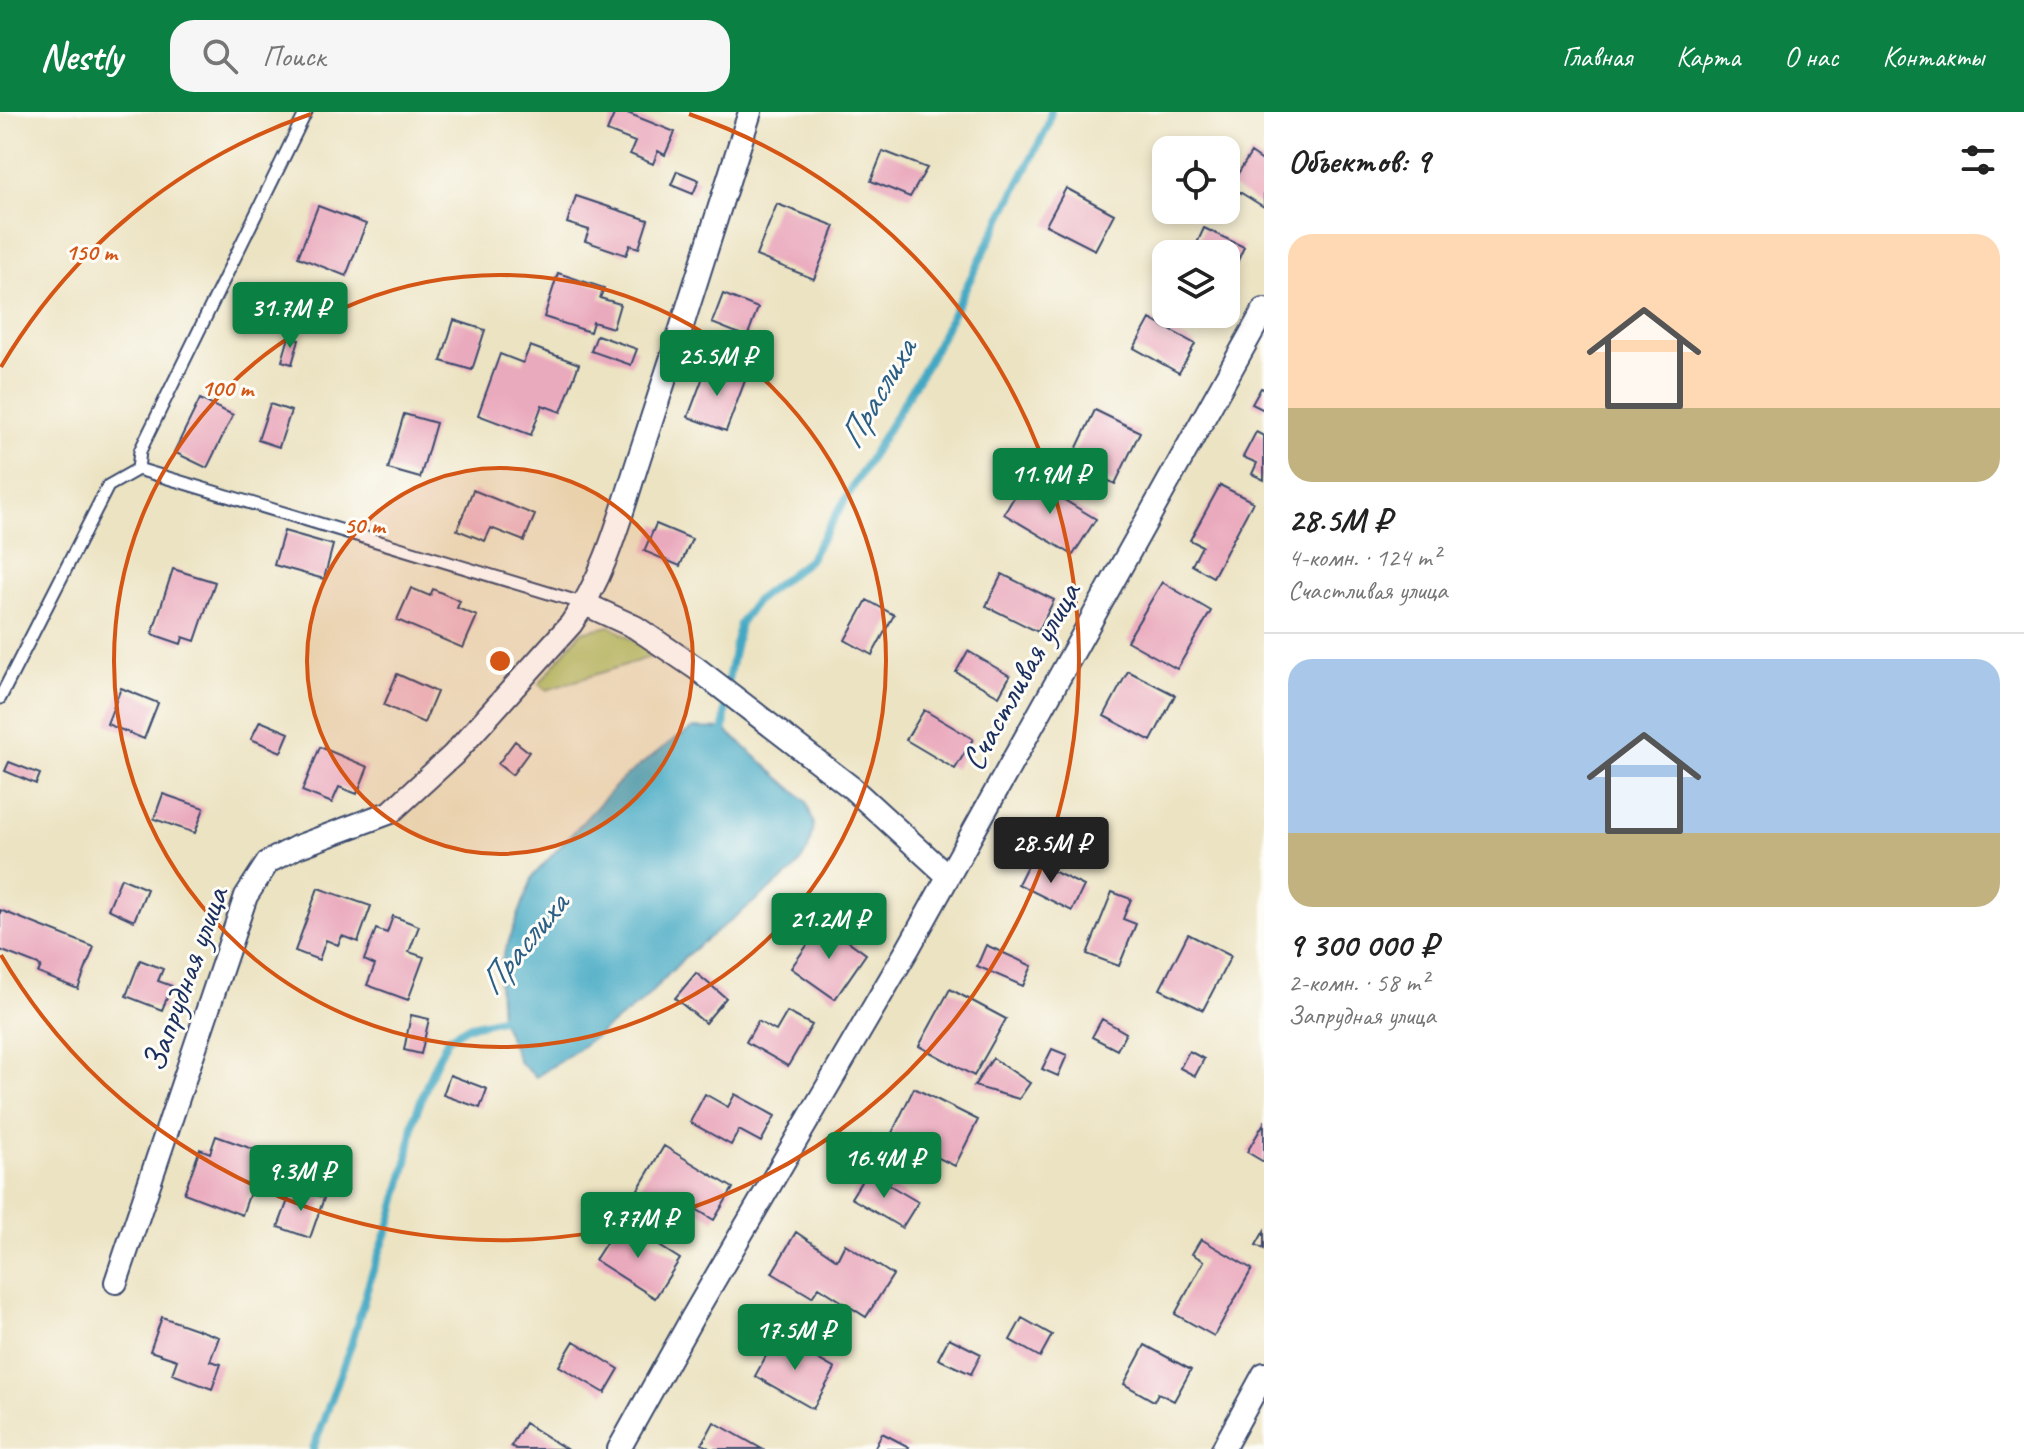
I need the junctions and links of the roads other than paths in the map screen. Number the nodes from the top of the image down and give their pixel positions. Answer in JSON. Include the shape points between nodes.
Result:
{"nodes":[{"id":1,"x":306,"y":112,"type":"edge"},
{"id":2,"x":750,"y":112,"type":"edge"},
{"id":3,"x":1264,"y":310,"type":"edge"},
{"id":4,"x":138,"y":469,"type":"junction"},
{"id":5,"x":585,"y":604,"type":"junction"},
{"id":6,"x":0,"y":698,"type":"edge"},
{"id":7,"x":948,"y":876,"type":"junction"},
{"id":8,"x":116,"y":1282,"type":"dead end"},
{"id":9,"x":1264,"y":1374,"type":"edge"},
{"id":10,"x":619,"y":1449,"type":"edge"},
{"id":11,"x":1223,"y":1449,"type":"edge"}],
"edges":[{"from":1,"to":4,"type":"lane","via":[[140,451]]},
{"from":2,"to":5,"type":"street","name":"Запрудная улица","via":[[601,571]]},
{"from":3,"to":7,"type":"street","name":"Счастливая улица"},
{"from":4,"to":5,"type":"lane"},
{"from":4,"to":6,"type":"lane","via":[[108,486]]},
{"from":5,"to":7,"type":"street","via":[[635,627],[696,668],[852,788]]},
{"from":5,"to":8,"type":"street","name":"Запрудная улица","via":[[453,755],[391,812],[268,862],[246,896]]},
{"from":7,"to":10,"type":"street","name":"Счастливая улица"},
{"from":9,"to":11,"type":"street"}]}
